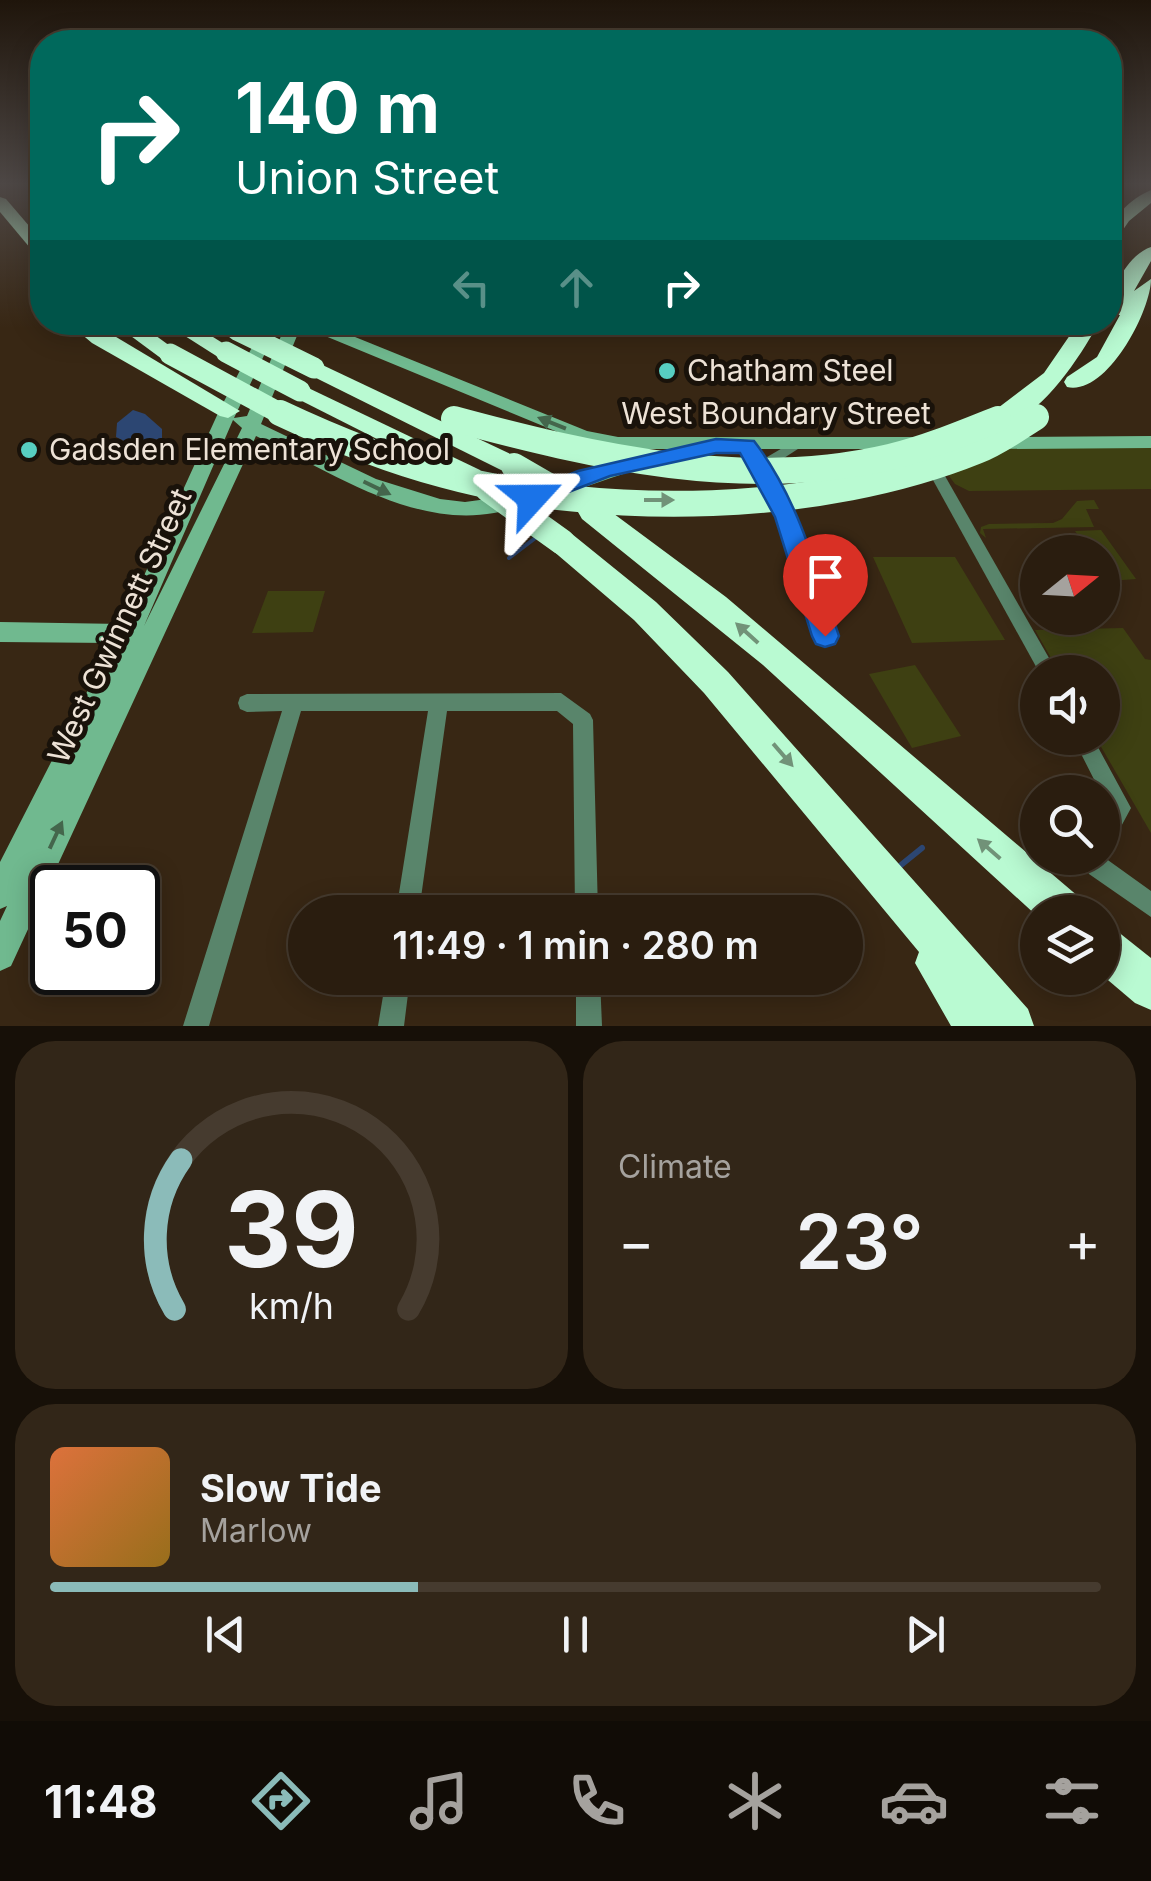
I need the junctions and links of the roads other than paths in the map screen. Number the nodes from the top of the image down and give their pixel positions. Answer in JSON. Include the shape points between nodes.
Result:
{"nodes":[{"id":1,"x":1151,"y":237,"type":"edge"},
{"id":2,"x":1139,"y":256,"type":"edge"},
{"id":3,"x":1151,"y":286,"type":"edge"},
{"id":4,"x":1122,"y":294,"type":"edge"},
{"id":5,"x":1122,"y":331,"type":"edge"},
{"id":6,"x":93,"y":335,"type":"edge"},
{"id":7,"x":142,"y":335,"type":"edge"},
{"id":8,"x":197,"y":335,"type":"edge"},
{"id":9,"x":249,"y":335,"type":"edge"},
{"id":10,"x":266,"y":335,"type":"edge"},
{"id":11,"x":289,"y":335,"type":"edge"},
{"id":12,"x":336,"y":335,"type":"edge"},
{"id":13,"x":1078,"y":335,"type":"edge"},
{"id":14,"x":1082,"y":335,"type":"edge"},
{"id":15,"x":1104,"y":335,"type":"edge"},
{"id":16,"x":1120,"y":335,"type":"edge"},
{"id":17,"x":1076,"y":346,"type":"junction"},
{"id":18,"x":318,"y":370,"type":"junction"},
{"id":19,"x":1075,"y":382,"type":"junction"},
{"id":20,"x":228,"y":412,"type":"junction"},
{"id":21,"x":250,"y":426,"type":"junction"},
{"id":22,"x":582,"y":436,"type":"junction"},
{"id":23,"x":1151,"y":442,"type":"edge"},
{"id":24,"x":288,"y":443,"type":"junction"},
{"id":25,"x":919,"y":443,"type":"junction"},
{"id":26,"x":796,"y":444,"type":"junction"},
{"id":27,"x":716,"y":446,"type":"junction"},
{"id":28,"x":746,"y":446,"type":"junction"},
{"id":29,"x":238,"y":454,"type":"junction"},
{"id":30,"x":762,"y":466,"type":"junction"},
{"id":31,"x":578,"y":478,"type":"junction"},
{"id":32,"x":0,"y":632,"type":"edge"},
{"id":33,"x":140,"y":634,"type":"junction"},
{"id":34,"x":825,"y":636,"type":"dead end"},
{"id":35,"x":1038,"y":655,"type":"edge"},
{"id":36,"x":247,"y":702,"type":"dead end"},
{"id":37,"x":294,"y":702,"type":"junction"},
{"id":38,"x":439,"y":703,"type":"junction"},
{"id":39,"x":879,"y":874,"type":"junction"},
{"id":40,"x":1113,"y":875,"type":"edge"},
{"id":41,"x":0,"y":894,"type":"edge"},
{"id":42,"x":411,"y":895,"type":"edge"},
{"id":43,"x":587,"y":895,"type":"edge"},
{"id":44,"x":1045,"y":895,"type":"edge"},
{"id":45,"x":1151,"y":905,"type":"edge"},
{"id":46,"x":0,"y":955,"type":"edge"},
{"id":47,"x":1120,"y":961,"type":"edge"},
{"id":48,"x":1151,"y":987,"type":"edge"},
{"id":49,"x":395,"y":995,"type":"edge"},
{"id":50,"x":588,"y":995,"type":"edge"},
{"id":51,"x":196,"y":1026,"type":"edge"},
{"id":52,"x":390,"y":1026,"type":"edge"},
{"id":53,"x":589,"y":1026,"type":"edge"},
{"id":54,"x":978,"y":1026,"type":"edge"},
{"id":55,"x":1011,"y":1026,"type":"edge"}],
"edges":[{"from":1,"to":2,"type":"highway"},
{"from":2,"to":4,"type":"highway"},
{"from":3,"to":5,"type":"highway"},
{"from":6,"to":20,"type":"highway"},
{"from":7,"to":19,"type":"highway","one_way":true,"bridge":true,"via":[[219,384],[298,421],[446,476],[622,500],[730,500],[917,472],[979,450],[1036,417]]},
{"from":8,"to":39,"type":"highway","one_way":true,"bridge":true,"via":[[471,476],[562,542],[668,633],[781,752]]},
{"from":9,"to":18,"type":"highway","bridge":true},
{"from":10,"to":20,"type":"main road","name":"West Gwinnett Street"},
{"from":11,"to":21,"type":"main road","name":"West Gwinnett Street"},
{"from":22,"to":12,"type":"main road","name":"West Boundary Street","one_way":true},
{"from":13,"to":17,"type":"highway"},
{"from":14,"to":17,"type":"highway"},
{"from":15,"to":19,"type":"highway"},
{"from":16,"to":19,"type":"highway","via":[[1106,362]]},
{"from":17,"to":18,"type":"highway","bridge":true,"via":[[1054,379],[998,418],[880,460],[805,469],[620,460],[454,419]]},
{"from":44,"to":18,"type":"highway","one_way":true,"bridge":true,"via":[[651,553],[514,466]]},
{"from":20,"to":21,"type":"main road"},
{"from":20,"to":33,"type":"main road","name":"West Gwinnett Street"},
{"from":21,"to":24,"type":"main road"},
{"from":21,"to":29,"type":"main road","name":"West Gwinnett Street"},
{"from":22,"to":27,"type":"main road","name":"West Boundary Street"},
{"from":22,"to":31,"type":"main road","via":[[592,456]]},
{"from":23,"to":25,"type":"main road","name":"West Boundary Street"},
{"from":24,"to":29,"type":"main road","via":[[264,441]]},
{"from":24,"to":31,"type":"main road","one_way":true,"via":[[418,504],[485,508]]},
{"from":25,"to":26,"type":"main road","name":"West Boundary Street"},
{"from":25,"to":35,"type":"street"},
{"from":26,"to":28,"type":"main road","name":"West Boundary Street"},
{"from":26,"to":30,"type":"street"},
{"from":27,"to":28,"type":"main road","name":"West Boundary Street"},
{"from":27,"to":31,"type":"main road"},
{"from":28,"to":30,"type":"street"},
{"from":29,"to":33,"type":"main road","name":"West Gwinnett Street"},
{"from":30,"to":34,"type":"street","via":[[787,517]]},
{"from":32,"to":33,"type":"main road"},
{"from":33,"to":41,"type":"main road","name":"West Gwinnett Street"},
{"from":46,"to":33,"type":"main road","name":"West Gwinnett Street","one_way":true},
{"from":36,"to":37,"type":"street"},
{"from":37,"to":38,"type":"street"},
{"from":37,"to":51,"type":"street"},
{"from":38,"to":42,"type":"street"},
{"from":38,"to":43,"type":"street","via":[[561,702],[584,720]]},
{"from":39,"to":54,"type":"highway"},
{"from":39,"to":55,"type":"highway"},
{"from":40,"to":45,"type":"street"},
{"from":47,"to":48,"type":"highway"},
{"from":49,"to":52,"type":"street"},
{"from":50,"to":53,"type":"street"}]}
